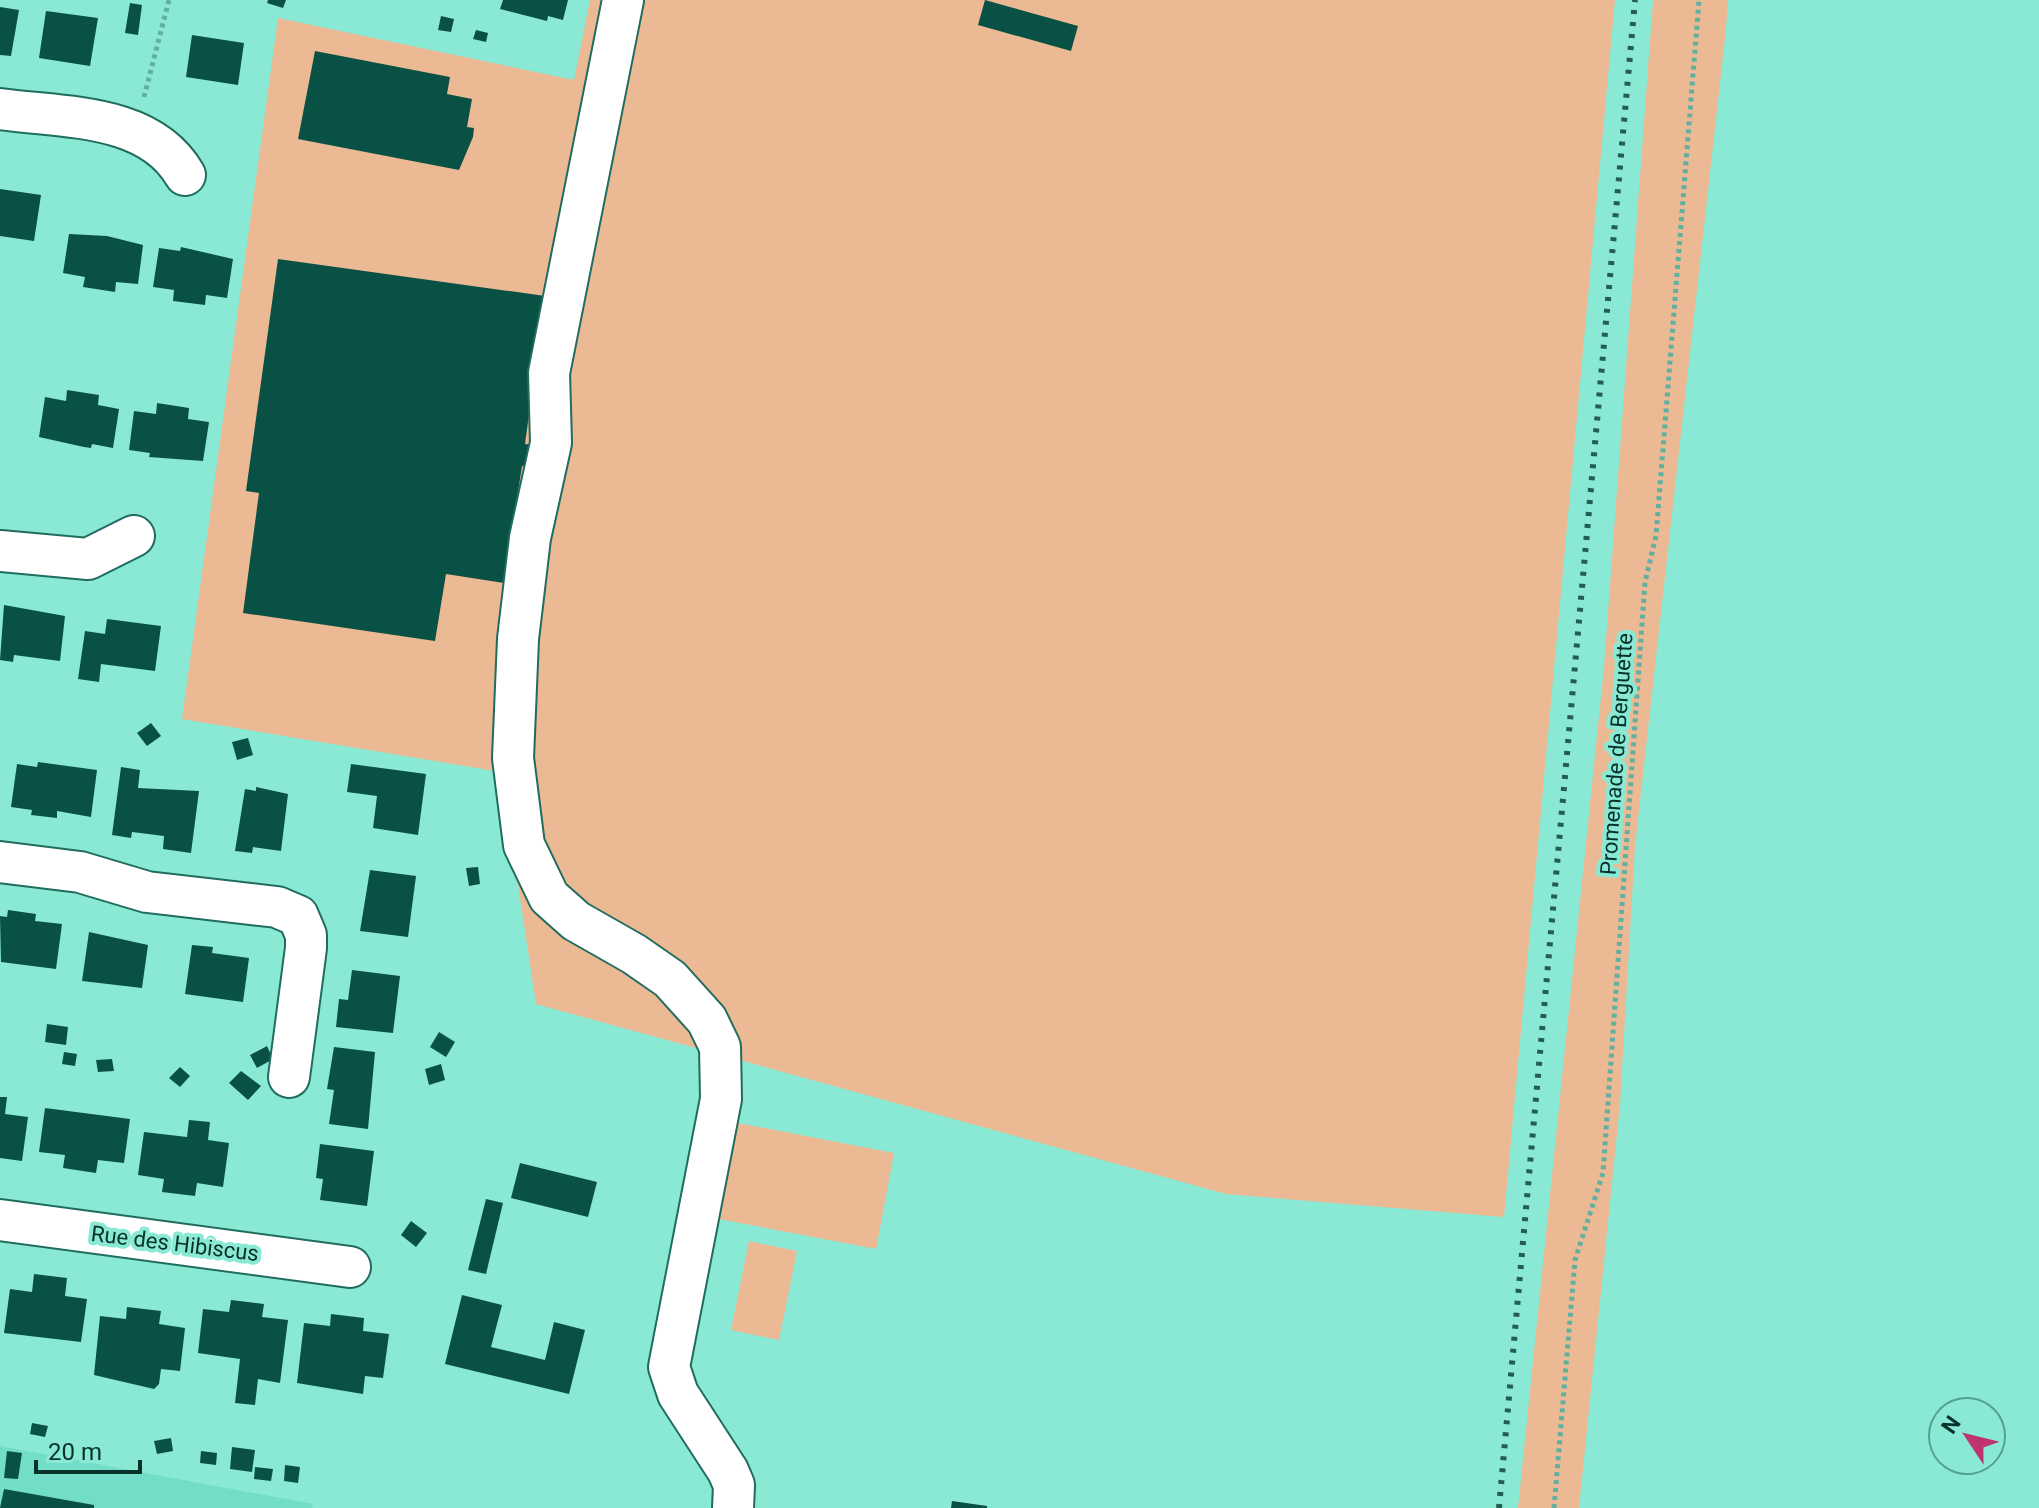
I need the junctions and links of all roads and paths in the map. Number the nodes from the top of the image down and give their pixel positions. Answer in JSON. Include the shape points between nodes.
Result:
{"nodes":[{"id":1,"x":169,"y":0,"type":"edge"},
{"id":2,"x":623,"y":0,"type":"edge"},
{"id":3,"x":1699,"y":0,"type":"edge"},
{"id":4,"x":0,"y":109,"type":"edge"},
{"id":5,"x":134,"y":129,"type":"junction"},
{"id":6,"x":185,"y":175,"type":"dead end"},
{"id":7,"x":134,"y":536,"type":"dead end"},
{"id":8,"x":0,"y":551,"type":"edge"},
{"id":9,"x":0,"y":862,"type":"edge"},
{"id":10,"x":289,"y":1077,"type":"dead end"},
{"id":11,"x":0,"y":1220,"type":"edge"},
{"id":12,"x":350,"y":1267,"type":"dead end"},
{"id":13,"x":733,"y":1508,"type":"edge"},
{"id":14,"x":1554,"y":1508,"type":"edge"}],
"edges":[{"from":1,"to":5,"type":"path"},
{"from":2,"to":13,"type":"street","via":[[549,373],[549,458],[530,538],[518,639],[514,779],[524,845],[549,897],[576,921],[670,979],[702,1013],[720,1047],[721,1099],[669,1367],[678,1394],[728,1471],[734,1485]]},
{"from":3,"to":14,"type":"path","name":"Promenade de Berguette","via":[[1656,536],[1645,582],[1603,1173],[1575,1260]]},
{"from":4,"to":5,"type":"street"},
{"from":5,"to":6,"type":"street","via":[[164,146]]},
{"from":7,"to":8,"type":"street","via":[[88,559]]},
{"from":9,"to":10,"type":"street","via":[[80,872],[147,892],[277,907],[298,916],[306,948]]},
{"from":11,"to":12,"type":"street","name":"Rue des Hibiscus"}]}
